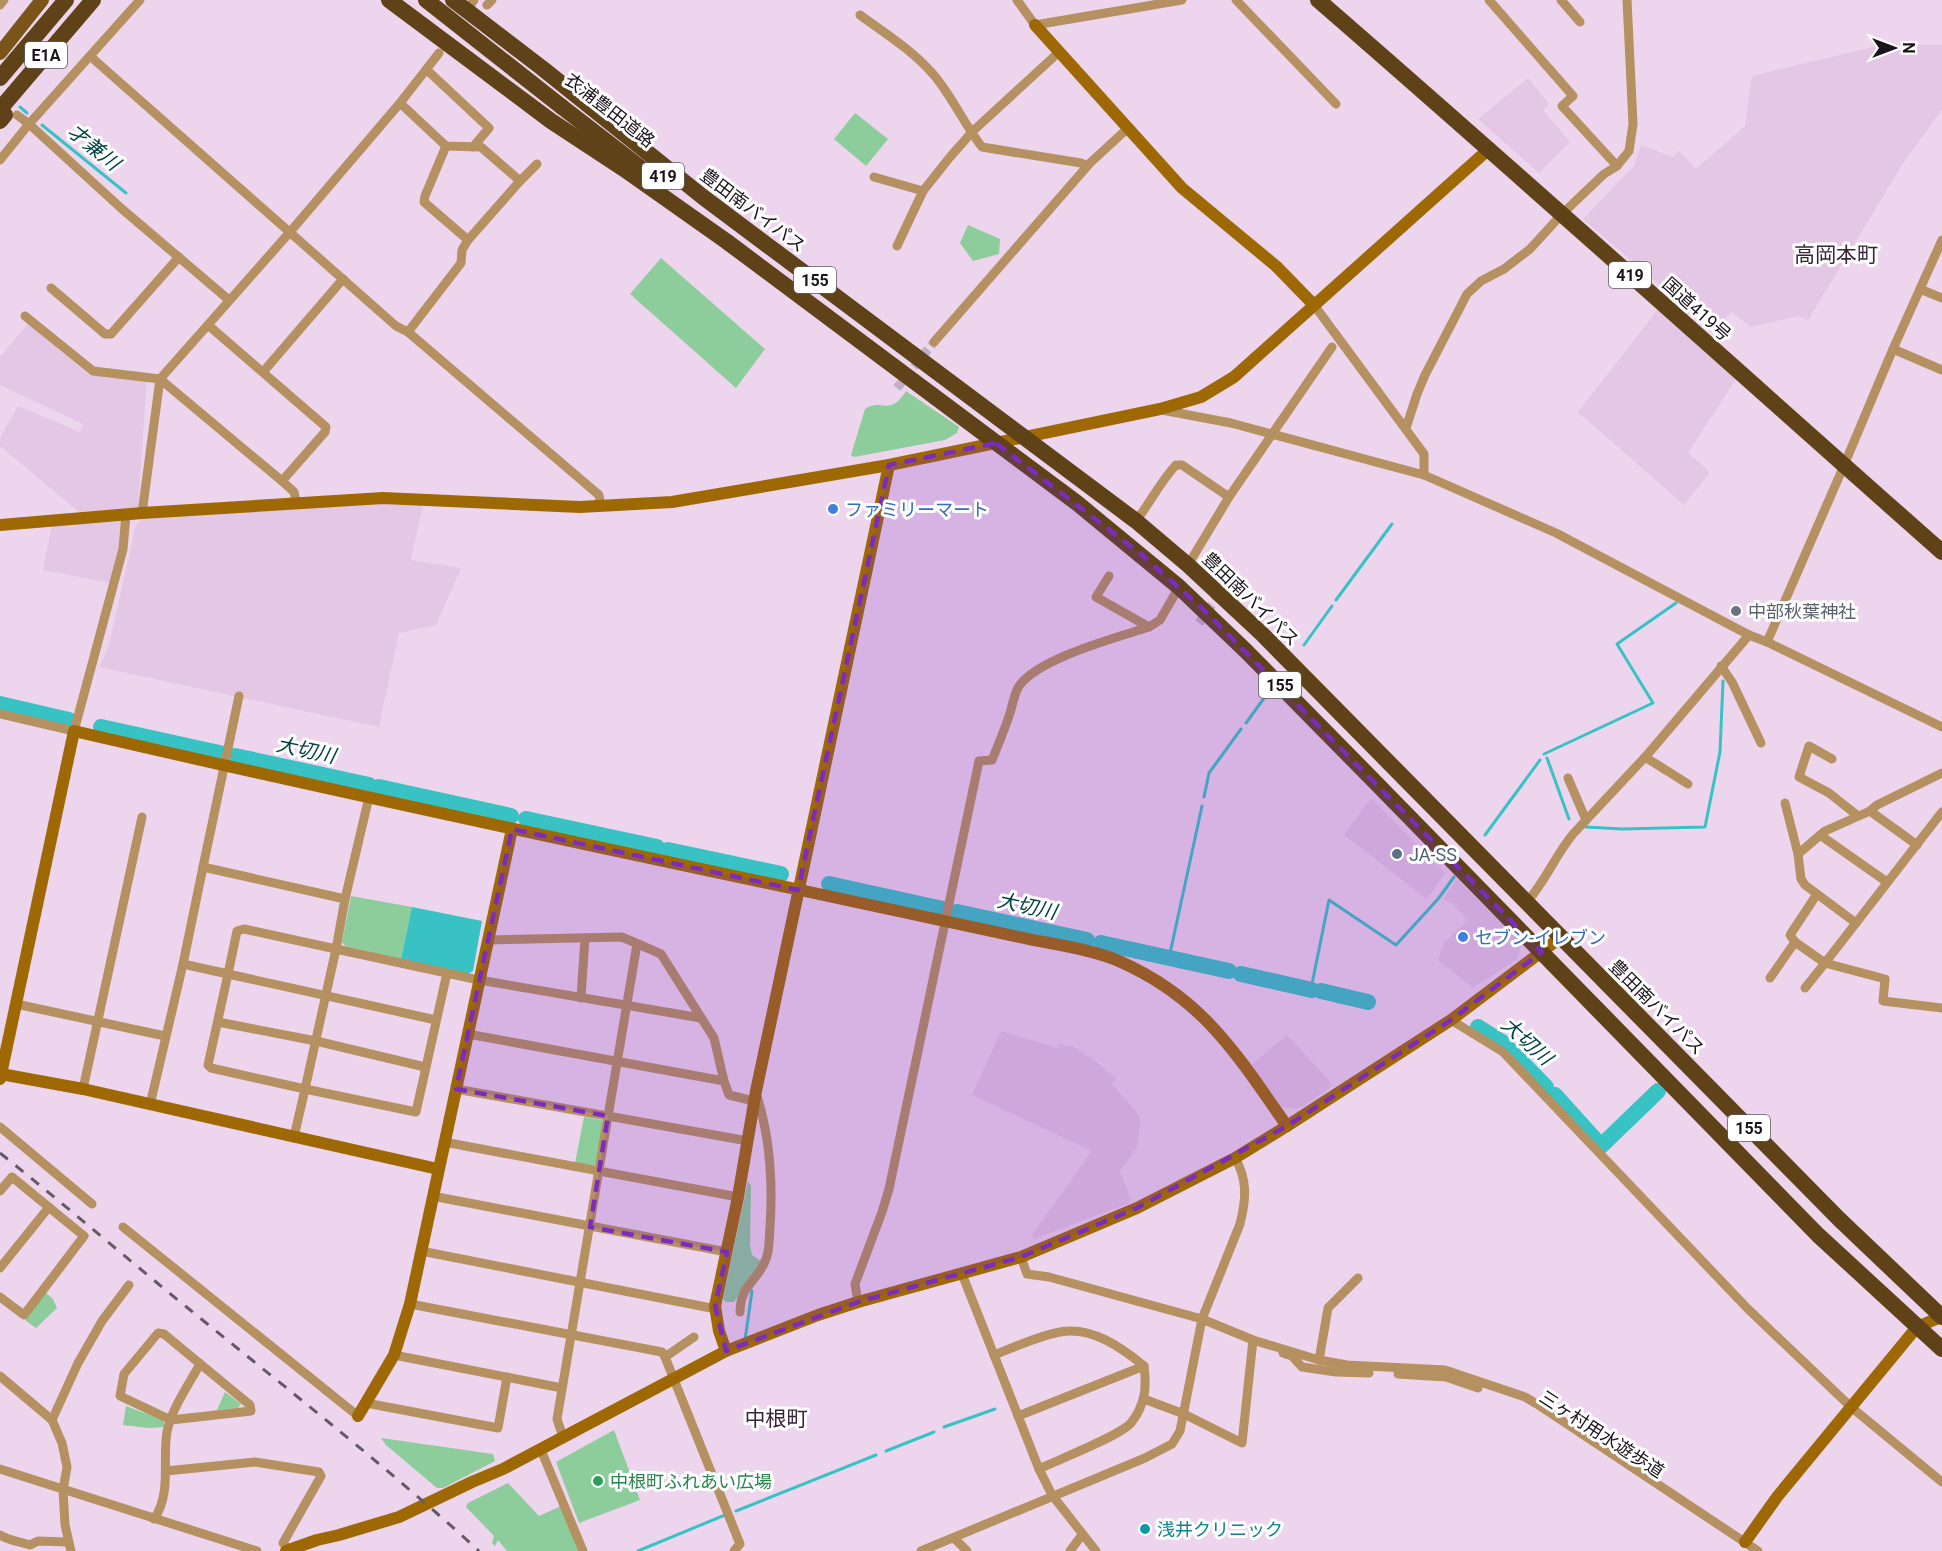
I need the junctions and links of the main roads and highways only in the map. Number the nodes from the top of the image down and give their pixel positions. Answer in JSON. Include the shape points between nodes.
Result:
{"nodes":[{"id":1,"x":42,"y":0,"type":"edge"},
{"id":2,"x":66,"y":0,"type":"edge"},
{"id":3,"x":93,"y":0,"type":"edge"},
{"id":4,"x":103,"y":0,"type":"edge"},
{"id":5,"x":389,"y":0,"type":"edge"},
{"id":6,"x":426,"y":0,"type":"edge"},
{"id":7,"x":435,"y":0,"type":"edge"},
{"id":8,"x":453,"y":0,"type":"edge"},
{"id":9,"x":1318,"y":0,"type":"edge"},
{"id":10,"x":471,"y":5,"type":"edge"},
{"id":11,"x":0,"y":53,"type":"edge"},
{"id":12,"x":0,"y":78,"type":"edge"},
{"id":13,"x":564,"y":104,"type":"junction"},
{"id":14,"x":4,"y":116,"type":"edge"},
{"id":15,"x":726,"y":241,"type":"junction"},
{"id":16,"x":766,"y":243,"type":"junction"},
{"id":17,"x":879,"y":329,"type":"junction"},
{"id":18,"x":1032,"y":438,"type":"junction"},
{"id":19,"x":990,"y":443,"type":"junction"},
{"id":20,"x":1942,"y":552,"type":"edge"},
{"id":21,"x":1141,"y":554,"type":"junction"},
{"id":22,"x":1432,"y":808,"type":"junction"},
{"id":23,"x":1542,"y":952,"type":"junction"},
{"id":24,"x":1935,"y":1322,"type":"edge"},
{"id":25,"x":1942,"y":1349,"type":"edge"}],
"edges":[{"from":1,"to":11,"type":"main road"},
{"from":2,"to":12,"type":"highway","number":"E1A"},
{"from":3,"to":14,"type":"highway","number":"E1A","bridge":true},
{"from":4,"to":14,"type":"main road"},
{"from":5,"to":15,"type":"highway","number":"155","via":[[551,121]]},
{"from":6,"to":13,"type":"highway","name":"衣浦豊田道路","number":"419","bridge":true},
{"from":7,"to":13,"type":"highway","name":"衣浦豊田道路","number":"419"},
{"from":8,"to":10,"type":"highway","name":"豊田南バイパス","number":"155"},
{"from":9,"to":20,"type":"highway","name":"国道419号","number":"419","via":[[1490,148]]},
{"from":10,"to":16,"type":"highway","name":"豊田南バイパス","number":"155","via":[[703,197]]},
{"from":13,"to":15,"type":"highway","name":"衣浦豊田道路","number":"419"},
{"from":13,"to":16,"type":"highway","name":"衣浦豊田道路","number":"419","via":[[717,217]]},
{"from":15,"to":19,"type":"highway","number":"155"},
{"from":16,"to":17,"type":"highway","name":"豊田南バイパス","number":"155"},
{"from":17,"to":18,"type":"highway","name":"豊田南バイパス","number":"155"},
{"from":17,"to":19,"type":"highway","via":[[919,373],[985,423],[991,430]]},
{"from":18,"to":21,"type":"highway","via":[[1039,460],[1105,510]]},
{"from":18,"to":22,"type":"highway","name":"豊田南バイパス","number":"155","via":[[1188,565],[1262,634]]},
{"from":19,"to":21,"type":"highway","number":"155","via":[[1077,503]]},
{"from":21,"to":23,"type":"highway","number":"155","via":[[1246,651]]},
{"from":22,"to":23,"type":"highway","number":"155","via":[[1468,861],[1541,936]]},
{"from":22,"to":24,"type":"highway","name":"豊田南バイパス","number":"155","via":[[1839,1220],[1860,1254]]},
{"from":23,"to":24,"type":"highway","number":"155","via":[[1809,1226]]},
{"from":24,"to":25,"type":"highway","number":"155"}]}
